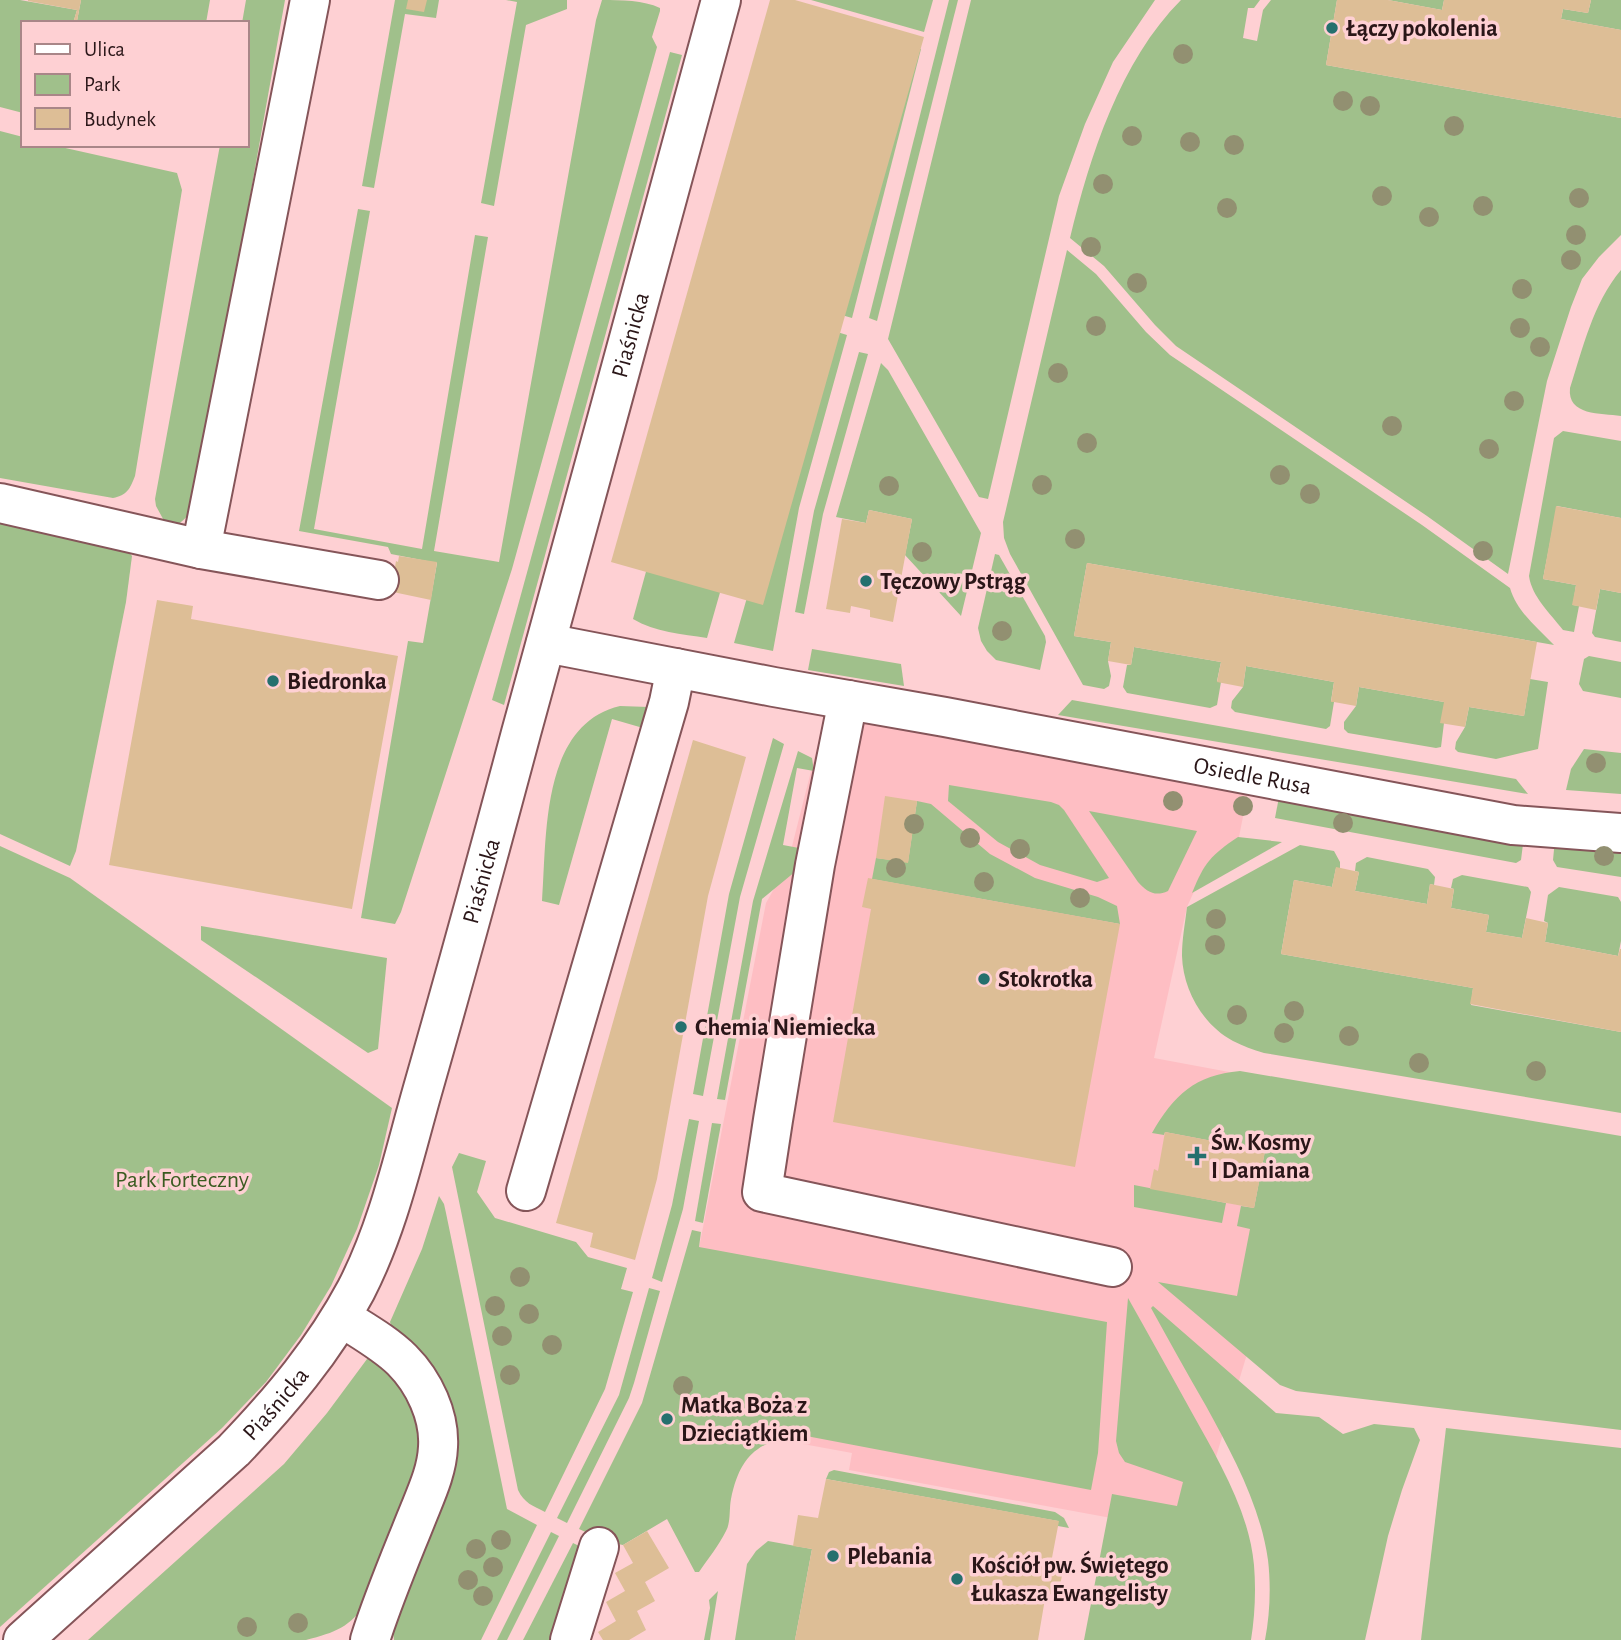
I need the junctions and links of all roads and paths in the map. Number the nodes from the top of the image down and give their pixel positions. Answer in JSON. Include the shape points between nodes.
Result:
{"nodes":[{"id":1,"x":310,"y":0,"type":"edge"},
{"id":2,"x":721,"y":0,"type":"edge"},
{"id":3,"x":0,"y":503,"type":"edge"},
{"id":4,"x":201,"y":549,"type":"junction"},
{"id":5,"x":379,"y":580,"type":"dead end"},
{"id":6,"x":546,"y":643,"type":"junction"},
{"id":7,"x":676,"y":668,"type":"junction"},
{"id":8,"x":866,"y":703,"type":"junction"},
{"id":9,"x":1621,"y":833,"type":"edge"},
{"id":10,"x":526,"y":1191,"type":"dead end"},
{"id":11,"x":1112,"y":1267,"type":"dead end"},
{"id":12,"x":341,"y":1317,"type":"junction"},
{"id":13,"x":599,"y":1547,"type":"dead end"},
{"id":14,"x":23,"y":1640,"type":"edge"},
{"id":15,"x":370,"y":1640,"type":"edge"},
{"id":16,"x":570,"y":1640,"type":"edge"}],
"edges":[{"from":1,"to":4,"type":"street"},
{"from":2,"to":6,"type":"street","name":"Piaśnicka"},
{"from":3,"to":4,"type":"street"},
{"from":4,"to":5,"type":"street"},
{"from":6,"to":7,"type":"street","name":"Osiedle Rusa"},
{"from":6,"to":12,"type":"street","name":"Piaśnicka","via":[[397,1181],[380,1235]]},
{"from":7,"to":8,"type":"street","name":"Osiedle Rusa"},
{"from":7,"to":10,"type":"street"},
{"from":8,"to":9,"type":"street","name":"Osiedle Rusa","via":[[1513,825]]},
{"from":8,"to":11,"type":"street","via":[[815,865],[762,1192]]},
{"from":12,"to":14,"type":"street","name":"Piaśnicka","via":[[295,1383],[234,1450]]},
{"from":12,"to":15,"type":"street","via":[[408,1367],[425,1392],[439,1445],[434,1474]]},
{"from":13,"to":16,"type":"street"}]}
